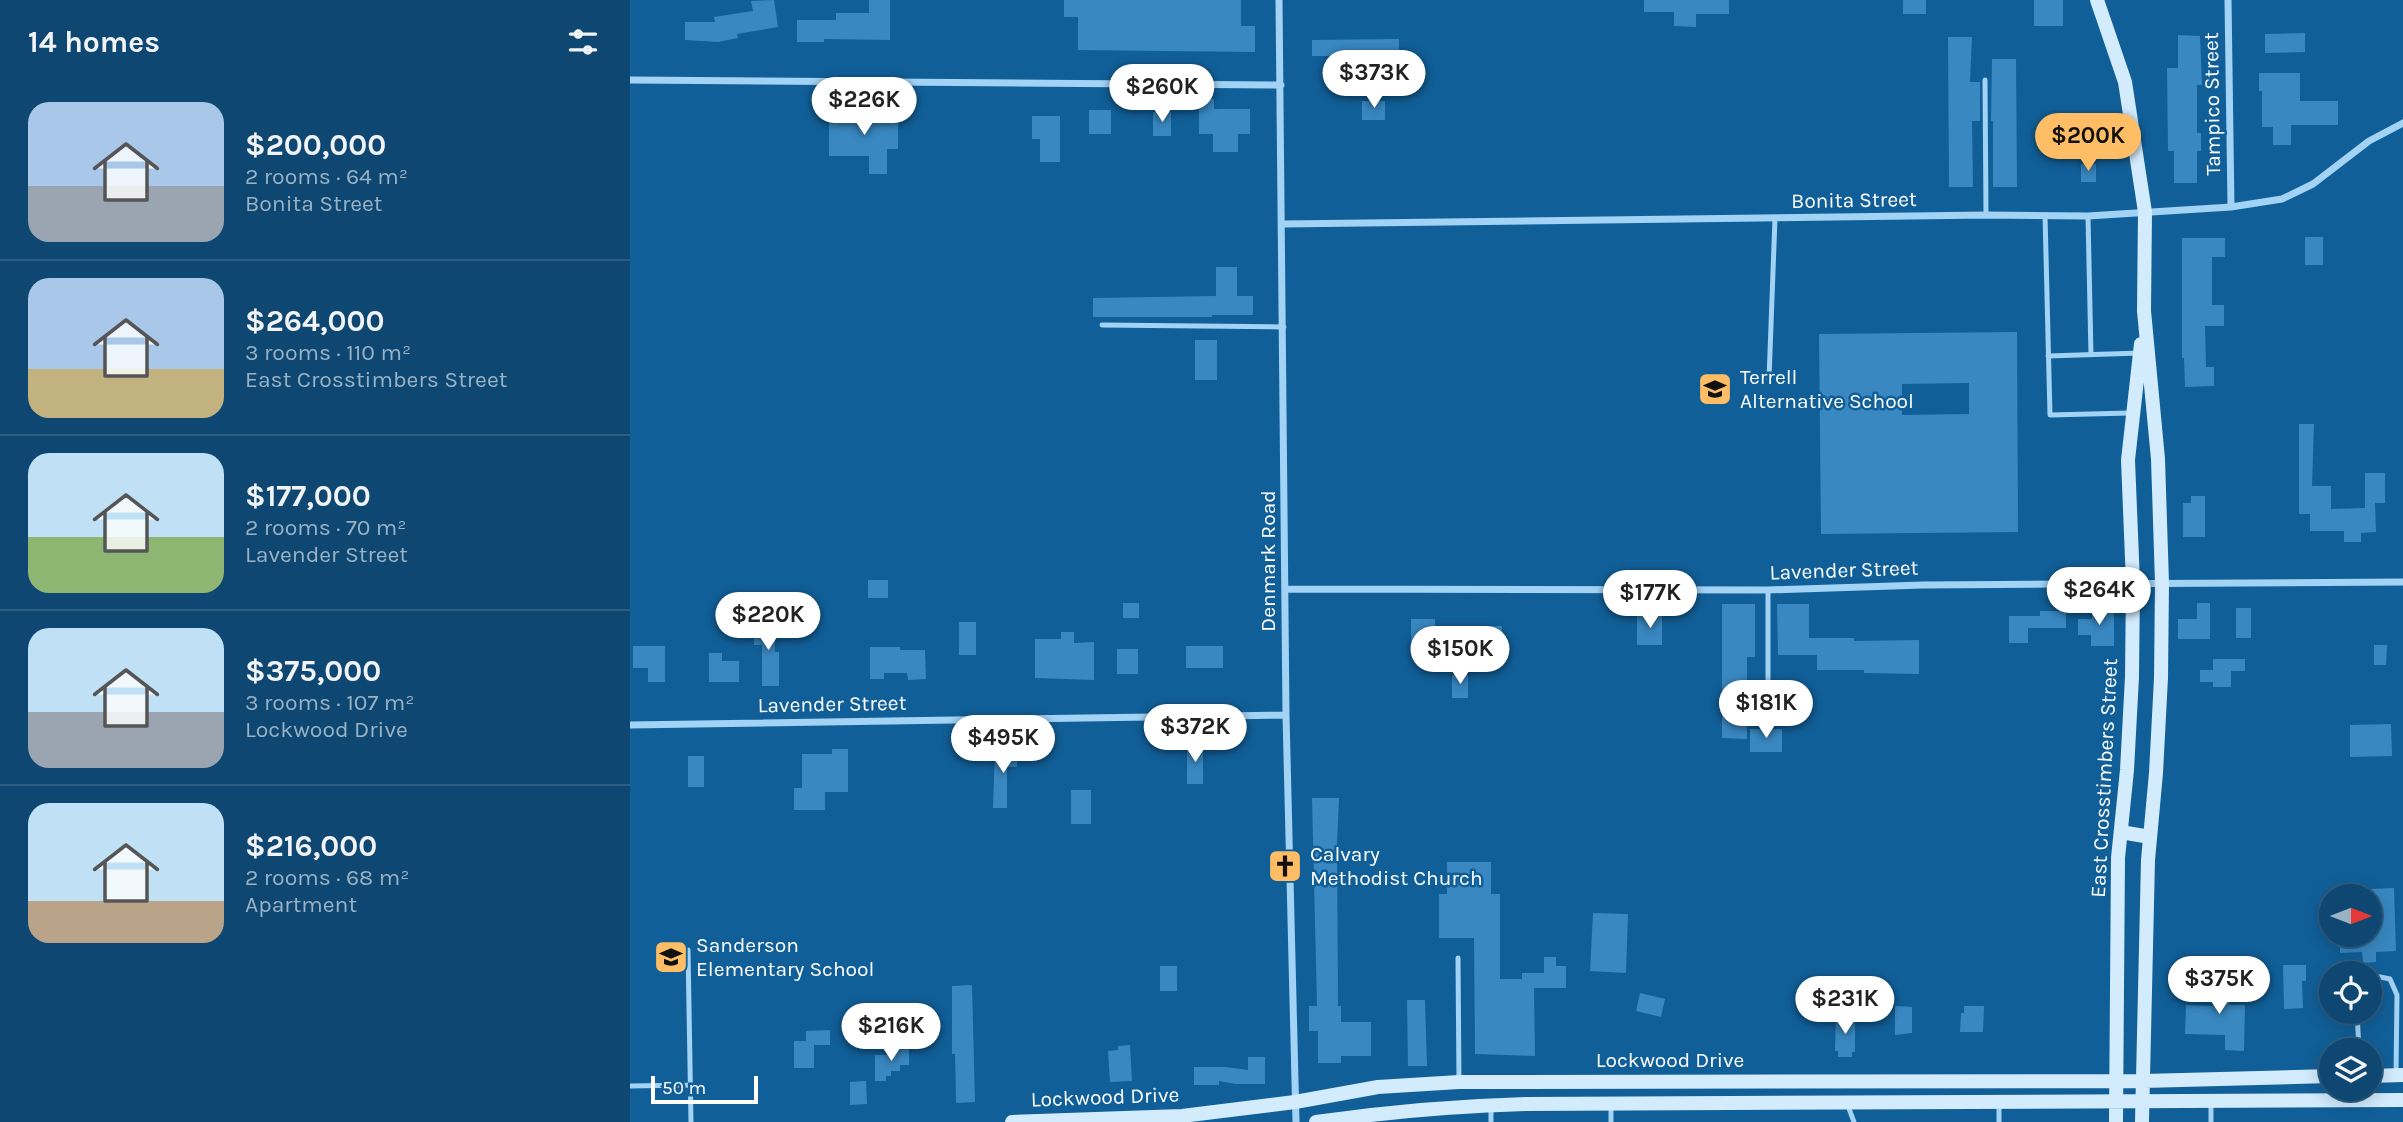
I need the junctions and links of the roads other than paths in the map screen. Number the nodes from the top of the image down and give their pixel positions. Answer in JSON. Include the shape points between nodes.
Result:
{"nodes":[{"id":1,"x":1279,"y":0,"type":"edge"},
{"id":2,"x":2097,"y":0,"type":"edge"},
{"id":3,"x":2228,"y":0,"type":"edge"},
{"id":4,"x":630,"y":80,"type":"edge"},
{"id":5,"x":1985,"y":80,"type":"dead end"},
{"id":6,"x":1281,"y":85,"type":"junction"},
{"id":7,"x":2403,"y":123,"type":"edge"},
{"id":8,"x":2231,"y":208,"type":"junction"},
{"id":9,"x":2145,"y":212,"type":"junction"},
{"id":10,"x":1986,"y":215,"type":"junction"},
{"id":11,"x":2045,"y":215,"type":"junction"},
{"id":12,"x":2088,"y":216,"type":"junction"},
{"id":13,"x":1774,"y":218,"type":"junction"},
{"id":14,"x":1283,"y":225,"type":"junction"},
{"id":15,"x":2144,"y":311,"type":"junction"},
{"id":16,"x":1102,"y":325,"type":"dead end"},
{"id":17,"x":1284,"y":327,"type":"junction"},
{"id":18,"x":2140,"y":353,"type":"junction"},
{"id":19,"x":2091,"y":355,"type":"junction"},
{"id":20,"x":2048,"y":356,"type":"junction"},
{"id":21,"x":1769,"y":379,"type":"dead end"},
{"id":22,"x":2133,"y":413,"type":"junction"},
{"id":23,"x":2403,"y":582,"type":"edge"},
{"id":24,"x":2133,"y":583,"type":"junction"},
{"id":25,"x":2162,"y":583,"type":"junction"},
{"id":26,"x":1285,"y":589,"type":"junction"},
{"id":27,"x":1768,"y":590,"type":"junction"},
{"id":28,"x":1286,"y":715,"type":"junction"},
{"id":29,"x":1768,"y":715,"type":"dead end"},
{"id":30,"x":630,"y":725,"type":"edge"},
{"id":31,"x":2121,"y":832,"type":"junction"},
{"id":32,"x":2150,"y":837,"type":"junction"},
{"id":33,"x":688,"y":950,"type":"dead end"},
{"id":34,"x":1458,"y":958,"type":"dead end"},
{"id":35,"x":2382,"y":978,"type":"edge"},
{"id":36,"x":2400,"y":1075,"type":"edge"},
{"id":37,"x":2319,"y":1076,"type":"edge"},
{"id":38,"x":2382,"y":1076,"type":"edge"},
{"id":39,"x":1847,"y":1080,"type":"junction"},
{"id":40,"x":2116,"y":1080,"type":"junction"},
{"id":41,"x":1526,"y":1081,"type":"junction"},
{"id":42,"x":2143,"y":1081,"type":"junction"},
{"id":43,"x":1459,"y":1082,"type":"junction"},
{"id":44,"x":691,"y":1085,"type":"junction"},
{"id":45,"x":630,"y":1086,"type":"edge"},
{"id":46,"x":2116,"y":1100,"type":"junction"},
{"id":47,"x":2143,"y":1100,"type":"junction"},
{"id":48,"x":2211,"y":1100,"type":"junction"},
{"id":49,"x":2401,"y":1100,"type":"edge"},
{"id":50,"x":1999,"y":1101,"type":"junction"},
{"id":51,"x":1295,"y":1102,"type":"junction"},
{"id":52,"x":1847,"y":1103,"type":"junction"},
{"id":53,"x":1526,"y":1104,"type":"junction"},
{"id":54,"x":1611,"y":1104,"type":"junction"},
{"id":55,"x":1491,"y":1105,"type":"junction"},
{"id":56,"x":1407,"y":1116,"type":"edge"},
{"id":57,"x":1087,"y":1121,"type":"edge"},
{"id":58,"x":691,"y":1122,"type":"edge"},
{"id":59,"x":1012,"y":1122,"type":"edge"},
{"id":60,"x":1296,"y":1122,"type":"edge"},
{"id":61,"x":1317,"y":1122,"type":"edge"},
{"id":62,"x":1492,"y":1122,"type":"edge"},
{"id":63,"x":1611,"y":1122,"type":"edge"},
{"id":64,"x":1854,"y":1122,"type":"edge"},
{"id":65,"x":1999,"y":1122,"type":"edge"},
{"id":66,"x":2116,"y":1122,"type":"edge"},
{"id":67,"x":2142,"y":1122,"type":"edge"},
{"id":68,"x":2211,"y":1122,"type":"edge"}],
"edges":[{"from":1,"to":6,"type":"street","name":"Denmark Road"},
{"from":2,"to":9,"type":"main road","name":"East Crosstimbers Street","via":[[2125,82]]},
{"from":3,"to":8,"type":"street","name":"Tampico Street"},
{"from":4,"to":6,"type":"street"},
{"from":5,"to":10,"type":"lane"},
{"from":6,"to":14,"type":"street","name":"Denmark Road"},
{"from":7,"to":8,"type":"street","name":"Bonita Street","via":[[2369,141],[2313,184],[2282,199]]},
{"from":8,"to":9,"type":"street","name":"Bonita Street"},
{"from":9,"to":12,"type":"street","name":"Bonita Street"},
{"from":9,"to":15,"type":"main road","name":"East Crosstimbers Street"},
{"from":10,"to":11,"type":"street","name":"Bonita Street"},
{"from":10,"to":13,"type":"street","name":"Bonita Street"},
{"from":11,"to":12,"type":"street","name":"Bonita Street"},
{"from":11,"to":20,"type":"lane"},
{"from":12,"to":19,"type":"lane"},
{"from":13,"to":14,"type":"street","name":"Bonita Street"},
{"from":13,"to":21,"type":"lane"},
{"from":14,"to":17,"type":"street","name":"Denmark Road"},
{"from":15,"to":18,"type":"main road","name":"East Crosstimbers Street"},
{"from":15,"to":25,"type":"main road","name":"East Crosstimbers Street","via":[[2158,459]]},
{"from":16,"to":17,"type":"lane"},
{"from":17,"to":26,"type":"street","name":"Denmark Road"},
{"from":18,"to":19,"type":"lane"},
{"from":18,"to":22,"type":"main road","name":"East Crosstimbers Street"},
{"from":19,"to":20,"type":"lane"},
{"from":20,"to":22,"type":"lane","via":[[2050,415]]},
{"from":22,"to":24,"type":"main road","name":"East Crosstimbers Street","via":[[2129,460]]},
{"from":23,"to":25,"type":"street","name":"Lavender Street"},
{"from":24,"to":25,"type":"street","name":"Lavender Street"},
{"from":24,"to":27,"type":"street","name":"Lavender Street"},
{"from":24,"to":31,"type":"main road","name":"East Crosstimbers Street","via":[[2132,677]]},
{"from":25,"to":32,"type":"main road","name":"East Crosstimbers Street"},
{"from":26,"to":27,"type":"street","name":"Lavender Street"},
{"from":26,"to":28,"type":"street","name":"Denmark Road"},
{"from":27,"to":29,"type":"lane"},
{"from":28,"to":30,"type":"street","name":"Lavender Street"},
{"from":28,"to":51,"type":"street","name":"Denmark Road"},
{"from":31,"to":32,"type":"main road"},
{"from":31,"to":40,"type":"main road","name":"East Crosstimbers Street"},
{"from":32,"to":42,"type":"main road","name":"East Crosstimbers Street"},
{"from":33,"to":44,"type":"lane"},
{"from":34,"to":43,"type":"lane"},
{"from":35,"to":36,"type":"lane","via":[[2389,979],[2397,995]]},
{"from":36,"to":38,"type":"main road"},
{"from":36,"to":49,"type":"main road"},
{"from":37,"to":42,"type":"main road","name":"Lockwood Drive"},
{"from":39,"to":40,"type":"main road","name":"Lockwood Drive"},
{"from":39,"to":41,"type":"main road","name":"Lockwood Drive"},
{"from":39,"to":52,"type":"main road"},
{"from":40,"to":42,"type":"main road","name":"Lockwood Drive"},
{"from":40,"to":46,"type":"main road","name":"East Crosstimbers Street"},
{"from":41,"to":43,"type":"main road","name":"Lockwood Drive"},
{"from":41,"to":53,"type":"main road"},
{"from":42,"to":47,"type":"main road","name":"East Crosstimbers Street"},
{"from":43,"to":51,"type":"main road","name":"Lockwood Drive","via":[[1378,1087]]},
{"from":44,"to":45,"type":"lane"},
{"from":44,"to":58,"type":"lane"},
{"from":46,"to":47,"type":"main road","name":"Lockwood Drive"},
{"from":46,"to":50,"type":"main road","name":"Lockwood Drive"},
{"from":46,"to":66,"type":"main road","name":"East Crosstimbers Street"},
{"from":47,"to":48,"type":"main road","name":"Lockwood Drive"},
{"from":47,"to":67,"type":"main road","name":"East Crosstimbers Street"},
{"from":48,"to":49,"type":"main road","name":"Lockwood Drive"},
{"from":48,"to":68,"type":"lane"},
{"from":50,"to":52,"type":"main road","name":"Lockwood Drive"},
{"from":50,"to":65,"type":"lane"},
{"from":51,"to":57,"type":"main road","name":"Lockwood Drive","via":[[1182,1116]]},
{"from":51,"to":60,"type":"street","name":"Denmark Road"},
{"from":52,"to":54,"type":"main road","name":"Lockwood Drive"},
{"from":52,"to":64,"type":"lane"},
{"from":53,"to":54,"type":"main road","name":"Lockwood Drive"},
{"from":53,"to":55,"type":"main road","name":"Lockwood Drive"},
{"from":54,"to":63,"type":"lane"},
{"from":55,"to":56,"type":"main road","name":"Lockwood Drive"},
{"from":55,"to":62,"type":"lane"},
{"from":56,"to":61,"type":"main road","name":"Lockwood Drive"},
{"from":57,"to":59,"type":"main road","name":"Lockwood Drive"}]}
